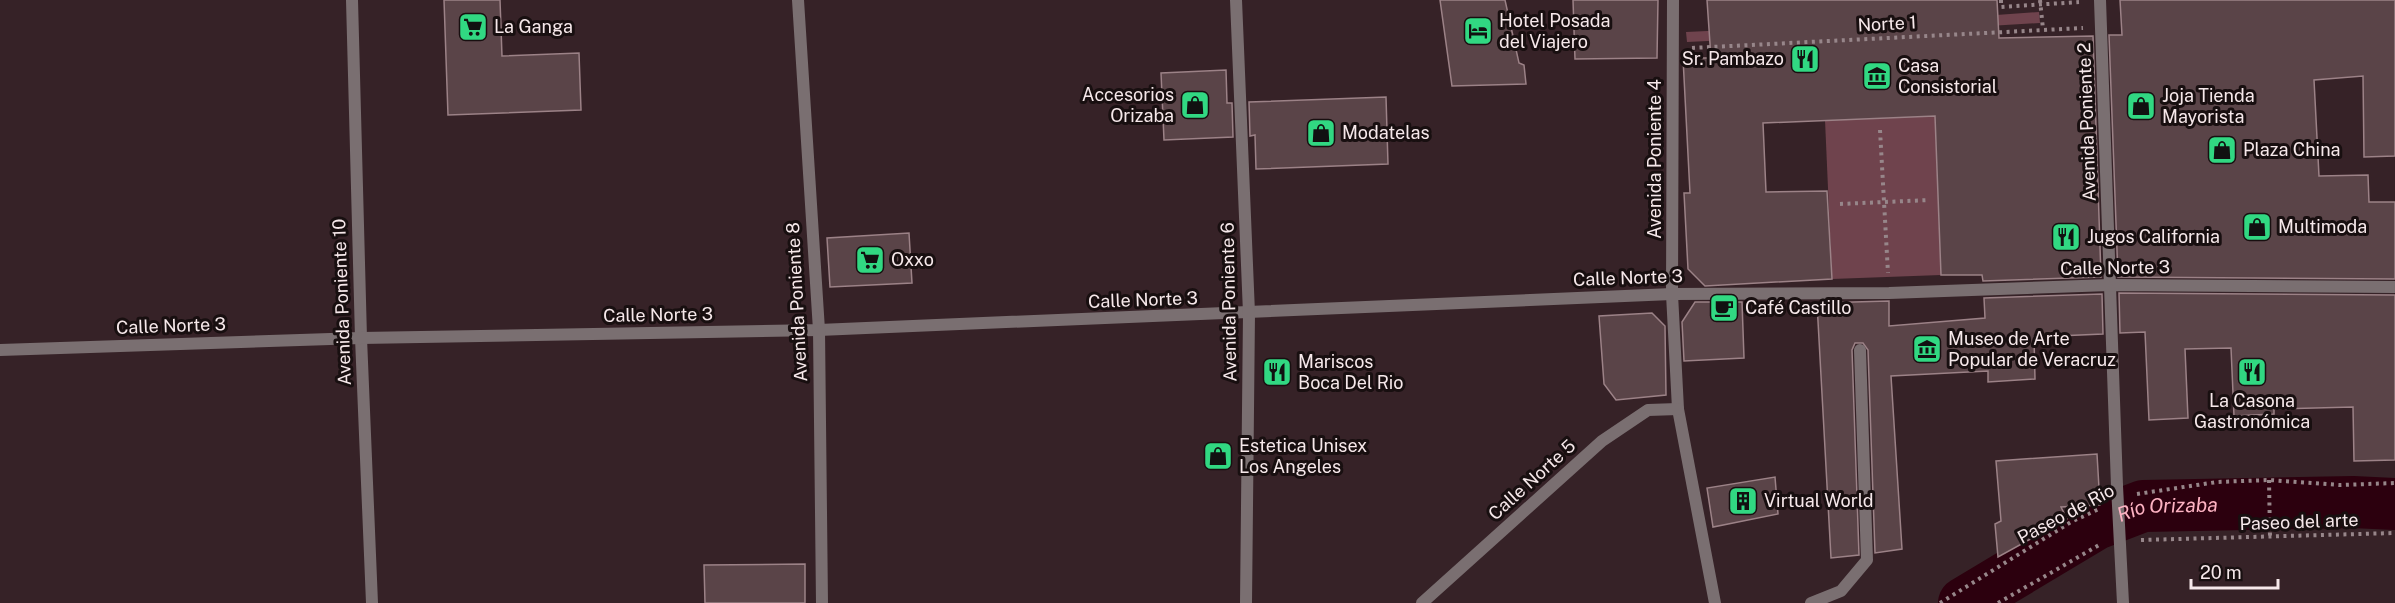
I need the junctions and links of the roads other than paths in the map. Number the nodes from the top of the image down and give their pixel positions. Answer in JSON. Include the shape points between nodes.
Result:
{"nodes":[{"id":1,"x":352,"y":0,"type":"edge"},
{"id":2,"x":798,"y":0,"type":"edge"},
{"id":3,"x":1236,"y":0,"type":"edge"},
{"id":4,"x":1673,"y":0,"type":"edge"},
{"id":5,"x":2100,"y":0,"type":"edge"},
{"id":6,"x":2110,"y":285,"type":"junction"},
{"id":7,"x":2395,"y":287,"type":"edge"},
{"id":8,"x":1672,"y":294,"type":"junction"},
{"id":9,"x":1249,"y":314,"type":"junction"},
{"id":10,"x":819,"y":330,"type":"junction"},
{"id":11,"x":361,"y":338,"type":"junction"},
{"id":12,"x":0,"y":350,"type":"edge"},
{"id":13,"x":1860,"y":350,"type":"dead end"},
{"id":14,"x":1678,"y":409,"type":"junction"},
{"id":15,"x":372,"y":603,"type":"edge"},
{"id":16,"x":822,"y":603,"type":"edge"},
{"id":17,"x":1246,"y":603,"type":"edge"},
{"id":18,"x":1422,"y":603,"type":"edge"},
{"id":19,"x":1715,"y":603,"type":"edge"},
{"id":20,"x":1811,"y":603,"type":"edge"},
{"id":21,"x":2123,"y":603,"type":"edge"}],
"edges":[{"from":1,"to":11,"type":"street","name":"Avenida Poniente 10"},
{"from":2,"to":10,"type":"street","name":"Avenida Poniente 8"},
{"from":3,"to":9,"type":"street","name":"Avenida Poniente 6"},
{"from":4,"to":8,"type":"street","name":"Avenida Poniente 4"},
{"from":5,"to":6,"type":"street","name":"Avenida Poniente 2"},
{"from":6,"to":7,"type":"street","name":"Calle Norte 3"},
{"from":6,"to":8,"type":"street","name":"Calle Norte 3","via":[[1889,293]]},
{"from":6,"to":21,"type":"street","name":"Avenida Poniente 2","bridge":true},
{"from":8,"to":9,"type":"street","name":"Calle Norte 3"},
{"from":8,"to":14,"type":"street","name":"Avenida Poniente 4"},
{"from":9,"to":10,"type":"street","name":"Calle Norte 3"},
{"from":9,"to":17,"type":"street","name":"Avenida Poniente 6"},
{"from":10,"to":11,"type":"street","name":"Calle Norte 3"},
{"from":10,"to":16,"type":"street","name":"Avenida Poniente 8"},
{"from":11,"to":12,"type":"street","name":"Calle Norte 3"},
{"from":11,"to":15,"type":"street","name":"Avenida Poniente 10"},
{"from":13,"to":20,"type":"street","via":[[1867,560],[1841,591]]},
{"from":14,"to":18,"type":"street","name":"Calle Norte 5","via":[[1648,410],[1602,441]]},
{"from":14,"to":19,"type":"street","name":"Avenida Poniente 4"}]}
